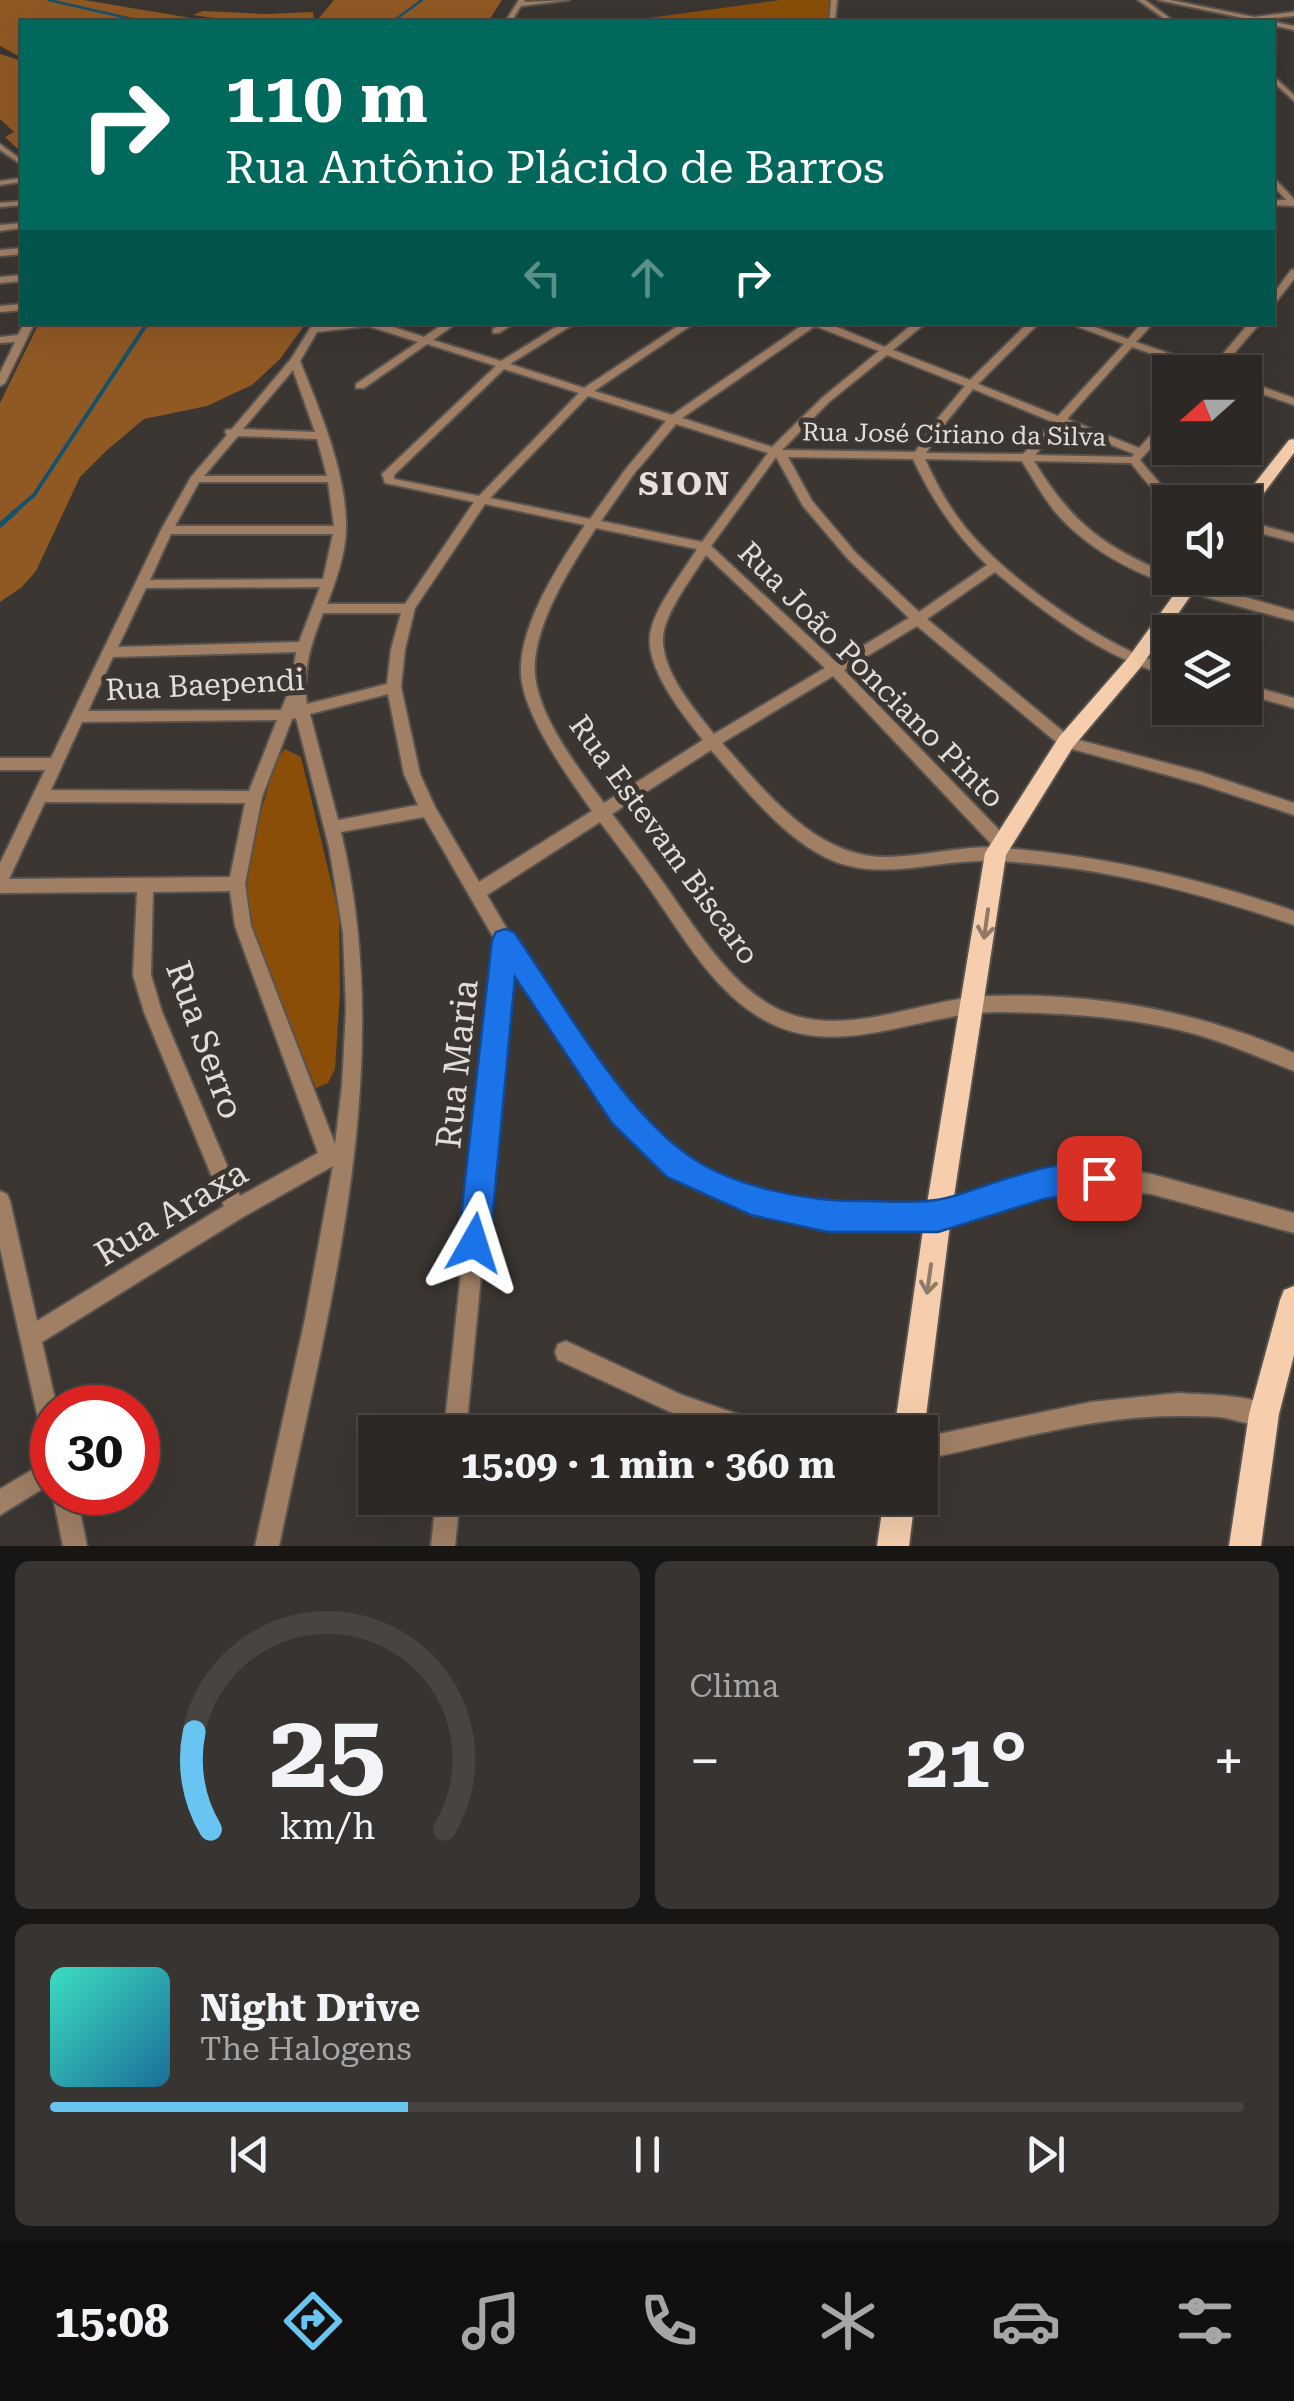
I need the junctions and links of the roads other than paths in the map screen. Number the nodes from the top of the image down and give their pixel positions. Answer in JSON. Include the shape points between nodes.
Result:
{"nodes":[{"id":1,"x":566,"y":0,"type":"edge"},
{"id":2,"x":1140,"y":0,"type":"edge"},
{"id":3,"x":1161,"y":0,"type":"edge"},
{"id":4,"x":1199,"y":0,"type":"edge"},
{"id":5,"x":521,"y":2,"type":"edge"},
{"id":6,"x":1206,"y":10,"type":"junction"},
{"id":7,"x":1294,"y":14,"type":"edge"},
{"id":8,"x":1169,"y":20,"type":"edge"},
{"id":9,"x":1247,"y":20,"type":"edge"},
{"id":10,"x":1257,"y":20,"type":"edge"},
{"id":11,"x":1275,"y":80,"type":"edge"},
{"id":12,"x":1294,"y":99,"type":"edge"},
{"id":13,"x":0,"y":146,"type":"edge"},
{"id":14,"x":20,"y":161,"type":"edge"},
{"id":15,"x":0,"y":162,"type":"edge"},
{"id":16,"x":1275,"y":181,"type":"edge"},
{"id":17,"x":1294,"y":203,"type":"edge"},
{"id":18,"x":1294,"y":272,"type":"edge"},
{"id":19,"x":1283,"y":290,"type":"edge"},
{"id":20,"x":29,"y":325,"type":"edge"},
{"id":21,"x":374,"y":325,"type":"edge"},
{"id":22,"x":449,"y":325,"type":"edge"},
{"id":23,"x":506,"y":325,"type":"edge"},
{"id":24,"x":567,"y":325,"type":"edge"},
{"id":25,"x":686,"y":325,"type":"edge"},
{"id":26,"x":810,"y":325,"type":"edge"},
{"id":27,"x":822,"y":325,"type":"edge"},
{"id":28,"x":918,"y":325,"type":"edge"},
{"id":29,"x":1033,"y":325,"type":"edge"},
{"id":30,"x":1079,"y":325,"type":"edge"},
{"id":31,"x":1147,"y":325,"type":"edge"},
{"id":32,"x":1253,"y":325,"type":"edge"},
{"id":33,"x":316,"y":326,"type":"edge"},
{"id":34,"x":496,"y":331,"type":"dead end"},
{"id":35,"x":23,"y":338,"type":"junction"},
{"id":36,"x":0,"y":340,"type":"edge"},
{"id":37,"x":426,"y":340,"type":"junction"},
{"id":38,"x":1130,"y":343,"type":"junction"},
{"id":39,"x":888,"y":350,"type":"junction"},
{"id":40,"x":1164,"y":355,"type":"edge"},
{"id":41,"x":1228,"y":355,"type":"edge"},
{"id":42,"x":295,"y":361,"type":"junction"},
{"id":43,"x":504,"y":364,"type":"junction"},
{"id":44,"x":4,"y":370,"type":"edge"},
{"id":45,"x":0,"y":383,"type":"edge"},
{"id":46,"x":970,"y":384,"type":"junction"},
{"id":47,"x":360,"y":386,"type":"dead end"},
{"id":48,"x":1262,"y":390,"type":"edge"},
{"id":49,"x":586,"y":391,"type":"junction"},
{"id":50,"x":1294,"y":402,"type":"edge"},
{"id":51,"x":673,"y":420,"type":"junction"},
{"id":52,"x":1064,"y":420,"type":"junction"},
{"id":53,"x":230,"y":432,"type":"junction"},
{"id":54,"x":321,"y":436,"type":"junction"},
{"id":55,"x":1152,"y":440,"type":"edge"},
{"id":56,"x":1294,"y":443,"type":"edge"},
{"id":57,"x":777,"y":452,"type":"junction"},
{"id":58,"x":1137,"y":456,"type":"junction"},
{"id":59,"x":918,"y":457,"type":"junction"},
{"id":60,"x":1026,"y":458,"type":"junction"},
{"id":61,"x":1287,"y":462,"type":"edge"},
{"id":62,"x":195,"y":479,"type":"junction"},
{"id":63,"x":330,"y":479,"type":"junction"},
{"id":64,"x":1155,"y":485,"type":"edge"},
{"id":65,"x":1262,"y":489,"type":"edge"},
{"id":66,"x":481,"y":500,"type":"junction"},
{"id":67,"x":591,"y":525,"type":"junction"},
{"id":68,"x":166,"y":530,"type":"junction"},
{"id":69,"x":340,"y":530,"type":"junction"},
{"id":70,"x":1262,"y":530,"type":"edge"},
{"id":71,"x":1294,"y":538,"type":"edge"},
{"id":72,"x":704,"y":546,"type":"junction"},
{"id":73,"x":1152,"y":564,"type":"edge"},
{"id":74,"x":993,"y":567,"type":"junction"},
{"id":75,"x":328,"y":583,"type":"junction"},
{"id":76,"x":142,"y":584,"type":"junction"},
{"id":77,"x":1183,"y":595,"type":"edge"},
{"id":78,"x":1231,"y":595,"type":"edge"},
{"id":79,"x":317,"y":608,"type":"junction"},
{"id":80,"x":408,"y":608,"type":"junction"},
{"id":81,"x":1294,"y":616,"type":"edge"},
{"id":82,"x":918,"y":619,"type":"junction"},
{"id":83,"x":306,"y":647,"type":"junction"},
{"id":84,"x":108,"y":652,"type":"junction"},
{"id":85,"x":1134,"y":663,"type":"junction"},
{"id":86,"x":1152,"y":667,"type":"edge"},
{"id":87,"x":836,"y":670,"type":"junction"},
{"id":88,"x":394,"y":688,"type":"junction"},
{"id":89,"x":1262,"y":694,"type":"edge"},
{"id":90,"x":1294,"y":704,"type":"edge"},
{"id":91,"x":295,"y":713,"type":"junction"},
{"id":92,"x":76,"y":717,"type":"junction"},
{"id":93,"x":712,"y":742,"type":"junction"},
{"id":94,"x":1066,"y":742,"type":"junction"},
{"id":95,"x":0,"y":764,"type":"edge"},
{"id":96,"x":54,"y":764,"type":"junction"},
{"id":97,"x":40,"y":796,"type":"junction"},
{"id":98,"x":254,"y":796,"type":"junction"},
{"id":99,"x":1294,"y":809,"type":"edge"},
{"id":100,"x":428,"y":810,"type":"junction"},
{"id":101,"x":604,"y":814,"type":"junction"},
{"id":102,"x":333,"y":827,"type":"junction"},
{"id":103,"x":998,"y":847,"type":"junction"},
{"id":104,"x":0,"y":883,"type":"edge"},
{"id":105,"x":237,"y":884,"type":"junction"},
{"id":106,"x":145,"y":887,"type":"junction"},
{"id":107,"x":476,"y":893,"type":"junction"},
{"id":108,"x":1294,"y":918,"type":"edge"},
{"id":109,"x":505,"y":940,"type":"junction"},
{"id":110,"x":974,"y":1005,"type":"junction"},
{"id":111,"x":1294,"y":1062,"type":"edge"},
{"id":112,"x":338,"y":1153,"type":"junction"},
{"id":113,"x":0,"y":1200,"type":"edge"},
{"id":114,"x":236,"y":1210,"type":"junction"},
{"id":115,"x":938,"y":1216,"type":"junction"},
{"id":116,"x":1294,"y":1223,"type":"edge"},
{"id":117,"x":1294,"y":1300,"type":"edge"},
{"id":118,"x":32,"y":1336,"type":"junction"},
{"id":119,"x":566,"y":1352,"type":"dead end"},
{"id":120,"x":42,"y":1385,"type":"edge"},
{"id":121,"x":1264,"y":1414,"type":"junction"},
{"id":122,"x":456,"y":1415,"type":"edge"},
{"id":123,"x":708,"y":1415,"type":"edge"},
{"id":124,"x":911,"y":1415,"type":"edge"},
{"id":125,"x":938,"y":1446,"type":"edge"},
{"id":126,"x":30,"y":1484,"type":"edge"},
{"id":127,"x":0,"y":1502,"type":"edge"},
{"id":128,"x":69,"y":1515,"type":"edge"},
{"id":129,"x":446,"y":1515,"type":"edge"},
{"id":130,"x":898,"y":1515,"type":"edge"},
{"id":131,"x":75,"y":1546,"type":"edge"},
{"id":132,"x":267,"y":1546,"type":"edge"},
{"id":133,"x":443,"y":1546,"type":"edge"},
{"id":134,"x":894,"y":1546,"type":"edge"},
{"id":135,"x":1246,"y":1546,"type":"edge"}],
"edges":[{"from":1,"to":5,"type":"street"},
{"from":2,"to":8,"type":"street"},
{"from":3,"to":6,"type":"street"},
{"from":4,"to":6,"type":"street"},
{"from":6,"to":9,"type":"street"},
{"from":7,"to":10,"type":"street"},
{"from":11,"to":12,"type":"street"},
{"from":13,"to":14,"type":"street"},
{"from":14,"to":15,"type":"street"},
{"from":16,"to":17,"type":"street"},
{"from":18,"to":19,"type":"street"},
{"from":20,"to":35,"type":"street"},
{"from":21,"to":37,"type":"street","name":"Rua José Ciriano da Silva"},
{"from":22,"to":37,"type":"street"},
{"from":23,"to":34,"type":"street"},
{"from":24,"to":43,"type":"street"},
{"from":25,"to":49,"type":"street"},
{"from":26,"to":51,"type":"street","name":"Rua Estevam Biscaro"},
{"from":27,"to":39,"type":"street"},
{"from":28,"to":39,"type":"street"},
{"from":29,"to":46,"type":"street"},
{"from":30,"to":38,"type":"street"},
{"from":31,"to":38,"type":"street"},
{"from":32,"to":41,"type":"street"},
{"from":33,"to":42,"type":"street"},
{"from":35,"to":36,"type":"street"},
{"from":35,"to":44,"type":"street"},
{"from":37,"to":43,"type":"street","name":"Rua José Ciriano da Silva"},
{"from":37,"to":47,"type":"street"},
{"from":38,"to":40,"type":"street"},
{"from":38,"to":52,"type":"street"},
{"from":39,"to":46,"type":"street"},
{"from":39,"to":57,"type":"street"},
{"from":42,"to":53,"type":"street"},
{"from":42,"to":54,"type":"street"},
{"from":43,"to":49,"type":"street","name":"Rua José Ciriano da Silva"},
{"from":43,"to":66,"type":"street","via":[[388,474],[392,483]]},
{"from":44,"to":45,"type":"street"},
{"from":46,"to":52,"type":"street"},
{"from":46,"to":59,"type":"street"},
{"from":48,"to":50,"type":"street"},
{"from":49,"to":51,"type":"street","name":"Rua José Ciriano da Silva"},
{"from":49,"to":66,"type":"street"},
{"from":51,"to":57,"type":"street","name":"Rua José Ciriano da Silva"},
{"from":51,"to":67,"type":"street","name":"Rua Estevam Biscaro"},
{"from":52,"to":58,"type":"street"},
{"from":52,"to":60,"type":"street"},
{"from":53,"to":54,"type":"street"},
{"from":53,"to":62,"type":"street"},
{"from":54,"to":63,"type":"street"},
{"from":55,"to":58,"type":"street"},
{"from":56,"to":61,"type":"main road"},
{"from":57,"to":59,"type":"street","name":"Rua José Ciriano da Silva"},
{"from":57,"to":72,"type":"street"},
{"from":57,"to":82,"type":"street","via":[[825,528]]},
{"from":58,"to":60,"type":"street","name":"Rua José Ciriano da Silva"},
{"from":58,"to":64,"type":"street"},
{"from":59,"to":60,"type":"street","name":"Rua José Ciriano da Silva"},
{"from":59,"to":74,"type":"street","via":[[945,510]]},
{"from":60,"to":73,"type":"street","via":[[1053,502],[1090,536]]},
{"from":61,"to":65,"type":"main road"},
{"from":62,"to":63,"type":"street"},
{"from":62,"to":68,"type":"street"},
{"from":63,"to":69,"type":"street"},
{"from":66,"to":67,"type":"street"},
{"from":66,"to":80,"type":"street"},
{"from":67,"to":72,"type":"street"},
{"from":67,"to":101,"type":"street","name":"Rua Estevam Biscaro","via":[[541,614],[528,675],[557,744]]},
{"from":68,"to":69,"type":"street"},
{"from":68,"to":76,"type":"street"},
{"from":69,"to":75,"type":"street"},
{"from":70,"to":71,"type":"street"},
{"from":72,"to":87,"type":"street","name":"Rua João Ponciano Pinto"},
{"from":72,"to":93,"type":"street","via":[[655,640],[674,686]]},
{"from":74,"to":82,"type":"street"},
{"from":74,"to":85,"type":"street"},
{"from":75,"to":76,"type":"street"},
{"from":75,"to":79,"type":"street"},
{"from":76,"to":84,"type":"street"},
{"from":77,"to":85,"type":"main road"},
{"from":78,"to":81,"type":"street"},
{"from":79,"to":80,"type":"street"},
{"from":79,"to":83,"type":"street"},
{"from":80,"to":88,"type":"street"},
{"from":82,"to":87,"type":"street"},
{"from":82,"to":94,"type":"street"},
{"from":83,"to":84,"type":"street"},
{"from":83,"to":91,"type":"street"},
{"from":84,"to":92,"type":"street"},
{"from":85,"to":86,"type":"street"},
{"from":85,"to":94,"type":"main road"},
{"from":87,"to":93,"type":"street"},
{"from":87,"to":103,"type":"street","name":"Rua João Ponciano Pinto"},
{"from":88,"to":91,"type":"street","name":"Rua Baependi"},
{"from":88,"to":100,"type":"street","via":[[402,740]]},
{"from":89,"to":90,"type":"street"},
{"from":91,"to":92,"type":"street","name":"Rua Baependi"},
{"from":91,"to":98,"type":"street"},
{"from":91,"to":102,"type":"street"},
{"from":92,"to":96,"type":"street"},
{"from":93,"to":101,"type":"street"},
{"from":93,"to":103,"type":"street","via":[[778,811],[827,851],[854,861],[883,864]]},
{"from":94,"to":99,"type":"street"},
{"from":94,"to":103,"type":"main road"},
{"from":95,"to":96,"type":"street"},
{"from":96,"to":97,"type":"street"},
{"from":97,"to":98,"type":"street"},
{"from":97,"to":104,"type":"street"},
{"from":98,"to":105,"type":"street"},
{"from":100,"to":102,"type":"street"},
{"from":100,"to":107,"type":"street"},
{"from":101,"to":107,"type":"street"},
{"from":101,"to":110,"type":"street","name":"Rua Estevam Biscaro","via":[[742,997],[781,1020],[823,1030],[866,1029]]},
{"from":102,"to":112,"type":"street","via":[[351,932],[354,1022]]},
{"from":103,"to":108,"type":"street","via":[[1222,892]]},
{"from":103,"to":110,"type":"main road","one_way":true},
{"from":104,"to":106,"type":"street"},
{"from":105,"to":106,"type":"street"},
{"from":105,"to":112,"type":"street","via":[[243,926]]},
{"from":106,"to":114,"type":"street","name":"Rua Serro","via":[[142,975]]},
{"from":107,"to":109,"type":"street"},
{"from":109,"to":115,"type":"street","via":[[622,1113],[678,1166],[751,1200],[828,1217]]},
{"from":109,"to":122,"type":"street","name":"Rua Maria"},
{"from":110,"to":111,"type":"street","name":"Rua Estevam Biscaro","via":[[1097,1006],[1173,1018]]},
{"from":110,"to":115,"type":"main road"},
{"from":112,"to":114,"type":"street","name":"Rua Araxa"},
{"from":112,"to":132,"type":"street"},
{"from":113,"to":118,"type":"street"},
{"from":114,"to":118,"type":"street","name":"Rua Araxa"},
{"from":115,"to":116,"type":"street","via":[[1044,1184],[1099,1178],[1151,1184]]},
{"from":115,"to":124,"type":"main road","one_way":true},
{"from":117,"to":121,"type":"main road"},
{"from":118,"to":120,"type":"street"},
{"from":119,"to":123,"type":"street"},
{"from":121,"to":125,"type":"street","via":[[1224,1404],[1134,1405]]},
{"from":121,"to":135,"type":"main road"},
{"from":126,"to":127,"type":"street"},
{"from":128,"to":131,"type":"street"},
{"from":129,"to":133,"type":"street"},
{"from":130,"to":134,"type":"main road"}]}
